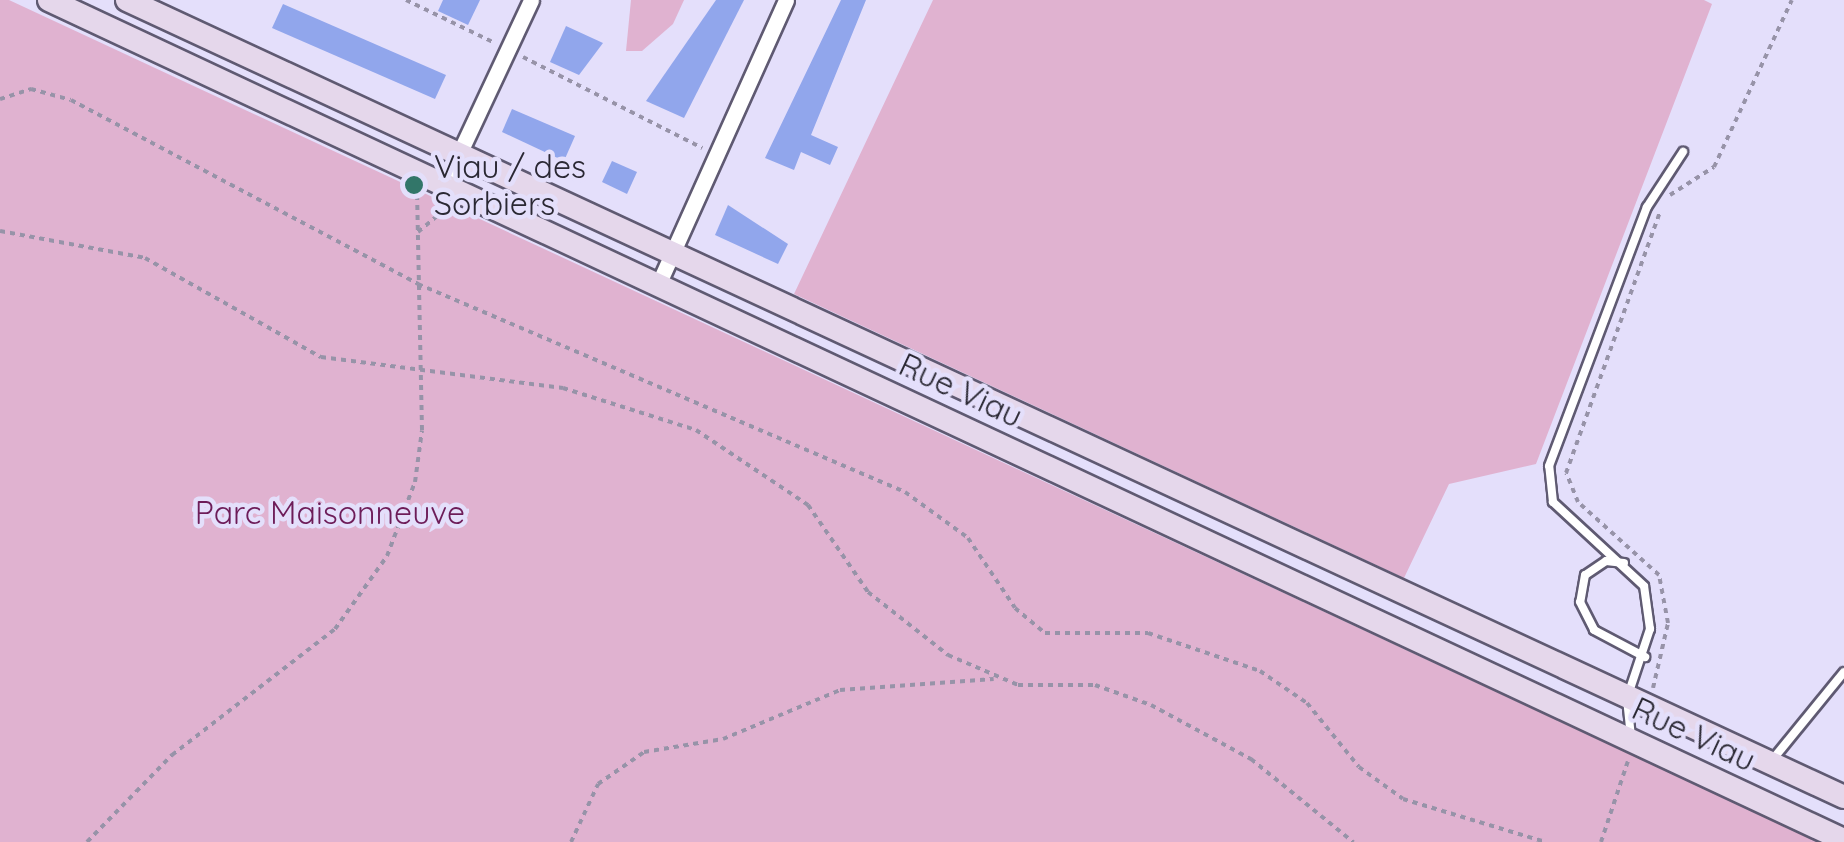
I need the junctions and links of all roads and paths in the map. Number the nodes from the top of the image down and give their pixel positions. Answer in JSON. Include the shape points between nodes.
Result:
{"nodes":[{"id":1,"x":49,"y":0,"type":"edge"},
{"id":2,"x":127,"y":0,"type":"edge"},
{"id":3,"x":406,"y":0,"type":"edge"},
{"id":4,"x":531,"y":0,"type":"edge"},
{"id":5,"x":786,"y":0,"type":"edge"},
{"id":6,"x":1792,"y":0,"type":"edge"},
{"id":7,"x":508,"y":50,"type":"junction"},
{"id":8,"x":0,"y":98,"type":"edge"},
{"id":9,"x":1682,"y":152,"type":"dead end"},
{"id":10,"x":715,"y":155,"type":"junction"},
{"id":11,"x":458,"y":157,"type":"junction"},
{"id":12,"x":417,"y":189,"type":"dead end"},
{"id":13,"x":447,"y":195,"type":"junction"},
{"id":14,"x":0,"y":231,"type":"edge"},
{"id":15,"x":418,"y":232,"type":"junction"},
{"id":16,"x":671,"y":256,"type":"junction"},
{"id":17,"x":418,"y":284,"type":"junction"},
{"id":18,"x":658,"y":285,"type":"junction"},
{"id":19,"x":421,"y":370,"type":"junction"},
{"id":20,"x":1628,"y":564,"type":"junction"},
{"id":21,"x":1645,"y":658,"type":"junction"},
{"id":22,"x":1844,"y":672,"type":"edge"},
{"id":23,"x":994,"y":678,"type":"junction"},
{"id":24,"x":1656,"y":680,"type":"dead end"},
{"id":25,"x":1627,"y":698,"type":"junction"},
{"id":26,"x":1631,"y":747,"type":"junction"},
{"id":27,"x":1769,"y":761,"type":"junction"},
{"id":28,"x":1844,"y":797,"type":"edge"},
{"id":29,"x":1844,"y":840,"type":"edge"},
{"id":30,"x":87,"y":842,"type":"edge"},
{"id":31,"x":571,"y":842,"type":"edge"},
{"id":32,"x":1353,"y":842,"type":"edge"},
{"id":33,"x":1545,"y":842,"type":"edge"},
{"id":34,"x":1600,"y":842,"type":"edge"}],
"edges":[{"from":1,"to":13,"type":"main road","name":"Rue Viau"},
{"from":2,"to":11,"type":"main road","name":"Rue Viau"},
{"from":3,"to":7,"type":"path"},
{"from":4,"to":7,"type":"street"},
{"from":5,"to":10,"type":"street"},
{"from":6,"to":24,"type":"path","via":[[1714,167],[1662,207],[1569,456],[1578,502],[1659,575],[1668,622]]},
{"from":7,"to":10,"type":"path"},
{"from":7,"to":11,"type":"street"},
{"from":8,"to":17,"type":"path","via":[[31,89],[71,100]]},
{"from":9,"to":20,"type":"lane","via":[[1647,207],[1550,452],[1554,502]]},
{"from":10,"to":16,"type":"street"},
{"from":11,"to":13,"type":"street"},
{"from":11,"to":16,"type":"main road","name":"Rue Viau"},
{"from":12,"to":15,"type":"path"},
{"from":13,"to":15,"type":"path"},
{"from":13,"to":18,"type":"main road","name":"Rue Viau"},
{"from":14,"to":19,"type":"path","via":[[144,258],[303,350]]},
{"from":15,"to":17,"type":"path"},
{"from":16,"to":18,"type":"street"},
{"from":16,"to":25,"type":"main road","name":"Rue Viau"},
{"from":17,"to":19,"type":"path"},
{"from":17,"to":33,"type":"path","via":[[905,492],[968,538],[1014,608],[1045,633],[1148,632],[1260,671],[1307,704],[1359,767],[1402,799]]},
{"from":18,"to":26,"type":"main road","name":"Rue Viau"},
{"from":19,"to":23,"type":"path","via":[[563,388],[696,430],[808,505],[888,612]]},
{"from":19,"to":30,"type":"path","via":[[415,482],[364,594],[312,650],[172,755]]},
{"from":20,"to":21,"type":"lane","via":[[1650,610]]},
{"from":20,"to":21,"type":"lane","via":[[1594,567],[1580,602],[1594,630]]},
{"from":21,"to":25,"type":"lane"},
{"from":22,"to":27,"type":"lane"},
{"from":23,"to":31,"type":"path","via":[[840,690],[723,739],[644,752],[598,784]]},
{"from":23,"to":32,"type":"path","via":[[1095,685],[1151,705],[1251,760]]},
{"from":25,"to":26,"type":"lane"},
{"from":25,"to":27,"type":"main road","name":"Rue Viau"},
{"from":26,"to":29,"type":"main road","name":"Rue Viau"},
{"from":26,"to":34,"type":"path"},
{"from":27,"to":28,"type":"main road","name":"Rue Viau"}]}
